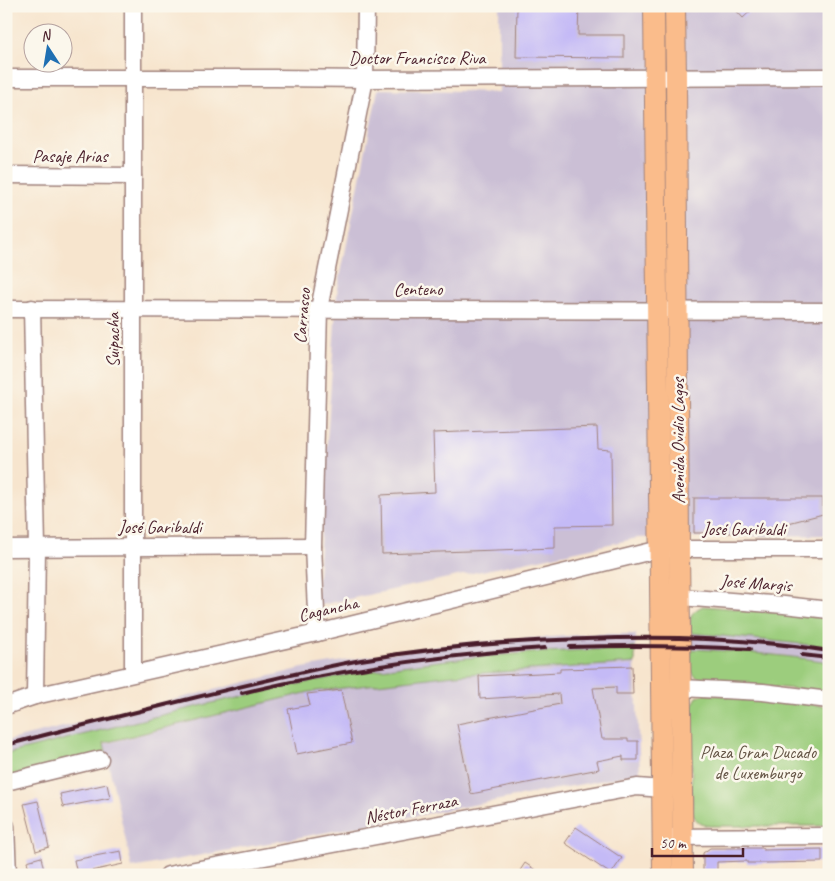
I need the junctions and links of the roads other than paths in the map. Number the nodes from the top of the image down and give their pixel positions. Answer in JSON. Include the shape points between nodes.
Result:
{"nodes":[{"id":1,"x":133,"y":6,"type":"edge"},
{"id":2,"x":366,"y":6,"type":"edge"},
{"id":3,"x":654,"y":6,"type":"edge"},
{"id":4,"x":675,"y":6,"type":"edge"},
{"id":5,"x":655,"y":77,"type":"junction"},
{"id":6,"x":676,"y":77,"type":"junction"},
{"id":7,"x":829,"y":77,"type":"edge"},
{"id":8,"x":6,"y":78,"type":"edge"},
{"id":9,"x":133,"y":78,"type":"junction"},
{"id":10,"x":365,"y":79,"type":"junction"},
{"id":11,"x":6,"y":175,"type":"edge"},
{"id":12,"x":133,"y":176,"type":"junction"},
{"id":13,"x":32,"y":308,"type":"junction"},
{"id":14,"x":6,"y":309,"type":"edge"},
{"id":15,"x":133,"y":309,"type":"junction"},
{"id":16,"x":319,"y":309,"type":"junction"},
{"id":17,"x":657,"y":310,"type":"junction"},
{"id":18,"x":677,"y":311,"type":"junction"},
{"id":19,"x":829,"y":311,"type":"edge"},
{"id":20,"x":313,"y":546,"type":"junction"},
{"id":21,"x":133,"y":547,"type":"junction"},
{"id":22,"x":6,"y":548,"type":"edge"},
{"id":23,"x":37,"y":548,"type":"junction"},
{"id":24,"x":669,"y":549,"type":"junction"},
{"id":25,"x":829,"y":549,"type":"edge"},
{"id":26,"x":680,"y":597,"type":"junction"},
{"id":27,"x":829,"y":610,"type":"edge"},
{"id":28,"x":317,"y":632,"type":"junction"},
{"id":29,"x":133,"y":674,"type":"junction"},
{"id":30,"x":681,"y":688,"type":"junction"},
{"id":31,"x":36,"y":696,"type":"junction"},
{"id":32,"x":829,"y":700,"type":"edge"},
{"id":33,"x":6,"y":706,"type":"edge"},
{"id":34,"x":100,"y":760,"type":"dead end"},
{"id":35,"x":6,"y":782,"type":"edge"},
{"id":36,"x":662,"y":790,"type":"junction"},
{"id":37,"x":6,"y":826,"type":"edge"},
{"id":38,"x":829,"y":836,"type":"edge"},
{"id":39,"x":663,"y":837,"type":"junction"},
{"id":40,"x":683,"y":837,"type":"junction"},
{"id":41,"x":8,"y":875,"type":"edge"},
{"id":42,"x":168,"y":875,"type":"edge"},
{"id":43,"x":663,"y":875,"type":"edge"},
{"id":44,"x":683,"y":875,"type":"edge"}],
"edges":[{"from":1,"to":9,"type":"street","name":"Suipacha"},
{"from":2,"to":10,"type":"street","name":"Carrasco"},
{"from":3,"to":5,"type":"main road","name":"Avenida Ovidio Lagos"},
{"from":4,"to":6,"type":"main road","name":"Avenida Ovidio Lagos"},
{"from":5,"to":6,"type":"street","name":"Doctor Francisco Riva"},
{"from":5,"to":10,"type":"street","name":"Doctor Francisco Riva"},
{"from":5,"to":17,"type":"main road","name":"Avenida Ovidio Lagos"},
{"from":6,"to":7,"type":"street","name":"Doctor Francisco Riva"},
{"from":6,"to":18,"type":"main road","name":"Avenida Ovidio Lagos"},
{"from":8,"to":9,"type":"street","name":"Doctor Francisco Riva"},
{"from":9,"to":10,"type":"street","name":"Doctor Francisco Riva"},
{"from":9,"to":12,"type":"street","name":"Suipacha"},
{"from":10,"to":16,"type":"street","name":"Carrasco"},
{"from":11,"to":12,"type":"street","name":"Pasaje Arias"},
{"from":12,"to":15,"type":"street","name":"Suipacha"},
{"from":13,"to":14,"type":"street","name":"Centeno"},
{"from":13,"to":15,"type":"street","name":"Centeno"},
{"from":13,"to":23,"type":"street"},
{"from":15,"to":16,"type":"street","name":"Centeno"},
{"from":15,"to":21,"type":"street","name":"Suipacha"},
{"from":16,"to":17,"type":"street","name":"Centeno"},
{"from":16,"to":20,"type":"street","name":"Carrasco"},
{"from":17,"to":18,"type":"street","name":"Centeno"},
{"from":17,"to":24,"type":"main road","name":"Avenida Ovidio Lagos"},
{"from":18,"to":19,"type":"street","name":"Centeno"},
{"from":18,"to":24,"type":"main road","name":"Avenida Ovidio Lagos"},
{"from":20,"to":21,"type":"street","name":"José Garibaldi"},
{"from":20,"to":28,"type":"street","name":"Carrasco"},
{"from":21,"to":23,"type":"street","name":"José Garibaldi"},
{"from":21,"to":29,"type":"street","name":"Suipacha"},
{"from":22,"to":23,"type":"street","name":"José Garibaldi"},
{"from":23,"to":31,"type":"street"},
{"from":24,"to":25,"type":"street","name":"José Garibaldi"},
{"from":24,"to":26,"type":"main road","name":"Avenida Ovidio Lagos"},
{"from":24,"to":28,"type":"street","name":"Cagancha"},
{"from":24,"to":36,"type":"main road","name":"Avenida Ovidio Lagos"},
{"from":26,"to":27,"type":"street","name":"José Margis"},
{"from":26,"to":30,"type":"main road","name":"Avenida Ovidio Lagos"},
{"from":28,"to":29,"type":"street","name":"Cagancha"},
{"from":29,"to":31,"type":"street","name":"Cagancha"},
{"from":30,"to":32,"type":"street","via":[[763,692]]},
{"from":30,"to":40,"type":"main road","name":"Avenida Ovidio Lagos"},
{"from":31,"to":33,"type":"street","name":"Cagancha"},
{"from":34,"to":35,"type":"street"},
{"from":36,"to":39,"type":"main road","name":"Avenida Ovidio Lagos"},
{"from":36,"to":42,"type":"street","name":"Néstor Ferraza","via":[[637,787]]},
{"from":37,"to":41,"type":"street"},
{"from":38,"to":40,"type":"street"},
{"from":39,"to":40,"type":"street"},
{"from":39,"to":43,"type":"main road","name":"Avenida Ovidio Lagos"},
{"from":40,"to":44,"type":"main road","name":"Avenida Ovidio Lagos"}]}
